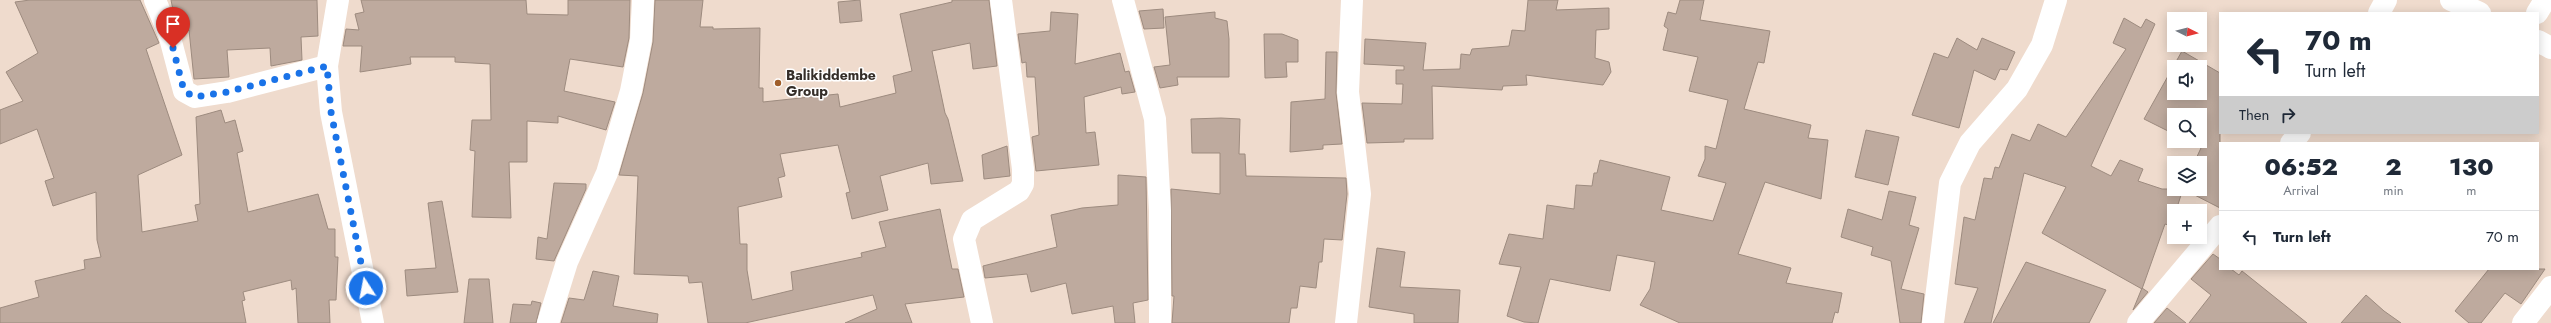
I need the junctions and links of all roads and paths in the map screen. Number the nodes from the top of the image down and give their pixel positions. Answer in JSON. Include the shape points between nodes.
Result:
{"nodes":[{"id":1,"x":154,"y":0,"type":"edge"},
{"id":2,"x":338,"y":0,"type":"edge"},
{"id":3,"x":644,"y":0,"type":"edge"},
{"id":4,"x":1001,"y":0,"type":"edge"},
{"id":5,"x":1123,"y":0,"type":"edge"},
{"id":6,"x":1352,"y":0,"type":"edge"},
{"id":7,"x":2056,"y":0,"type":"edge"},
{"id":8,"x":2386,"y":0,"type":"edge"},
{"id":9,"x":2451,"y":0,"type":"edge"},
{"id":10,"x":2545,"y":0,"type":"edge"},
{"id":11,"x":2380,"y":12,"type":"edge"},
{"id":12,"x":2478,"y":12,"type":"edge"},
{"id":13,"x":2538,"y":12,"type":"edge"},
{"id":14,"x":2539,"y":42,"type":"edge"},
{"id":15,"x":2551,"y":48,"type":"edge"},
{"id":16,"x":327,"y":66,"type":"junction"},
{"id":17,"x":2299,"y":134,"type":"edge"},
{"id":18,"x":2292,"y":142,"type":"edge"},
{"id":19,"x":2219,"y":227,"type":"edge"},
{"id":20,"x":2551,"y":287,"type":"edge"},
{"id":21,"x":373,"y":323,"type":"edge"},
{"id":22,"x":548,"y":323,"type":"edge"},
{"id":23,"x":982,"y":323,"type":"edge"},
{"id":24,"x":1160,"y":323,"type":"edge"},
{"id":25,"x":1346,"y":323,"type":"edge"},
{"id":26,"x":1933,"y":323,"type":"edge"},
{"id":27,"x":2138,"y":323,"type":"edge"},
{"id":28,"x":2523,"y":323,"type":"edge"}],
"edges":[{"from":1,"to":16,"type":"street","via":[[169,34],[184,91],[189,96],[227,92]]},
{"from":2,"to":16,"type":"street"},
{"from":3,"to":22,"type":"street","via":[[641,40],[631,91],[607,173],[567,262]]},
{"from":4,"to":23,"type":"street","via":[[1023,184],[1019,191],[1008,199],[972,220],[964,239]]},
{"from":5,"to":24,"type":"street","via":[[1156,119],[1160,211]]},
{"from":6,"to":25,"type":"street","via":[[1348,92],[1360,194]]},
{"from":7,"to":26,"type":"street","via":[[2042,45],[2018,89],[1970,143],[1950,183]]},
{"from":8,"to":11,"type":"street"},
{"from":9,"to":12,"type":"street"},
{"from":10,"to":13,"type":"street"},
{"from":14,"to":15,"type":"street"},
{"from":16,"to":21,"type":"street","via":[[331,112]]},
{"from":17,"to":18,"type":"street"},
{"from":19,"to":27,"type":"street"},
{"from":20,"to":28,"type":"street"}]}
